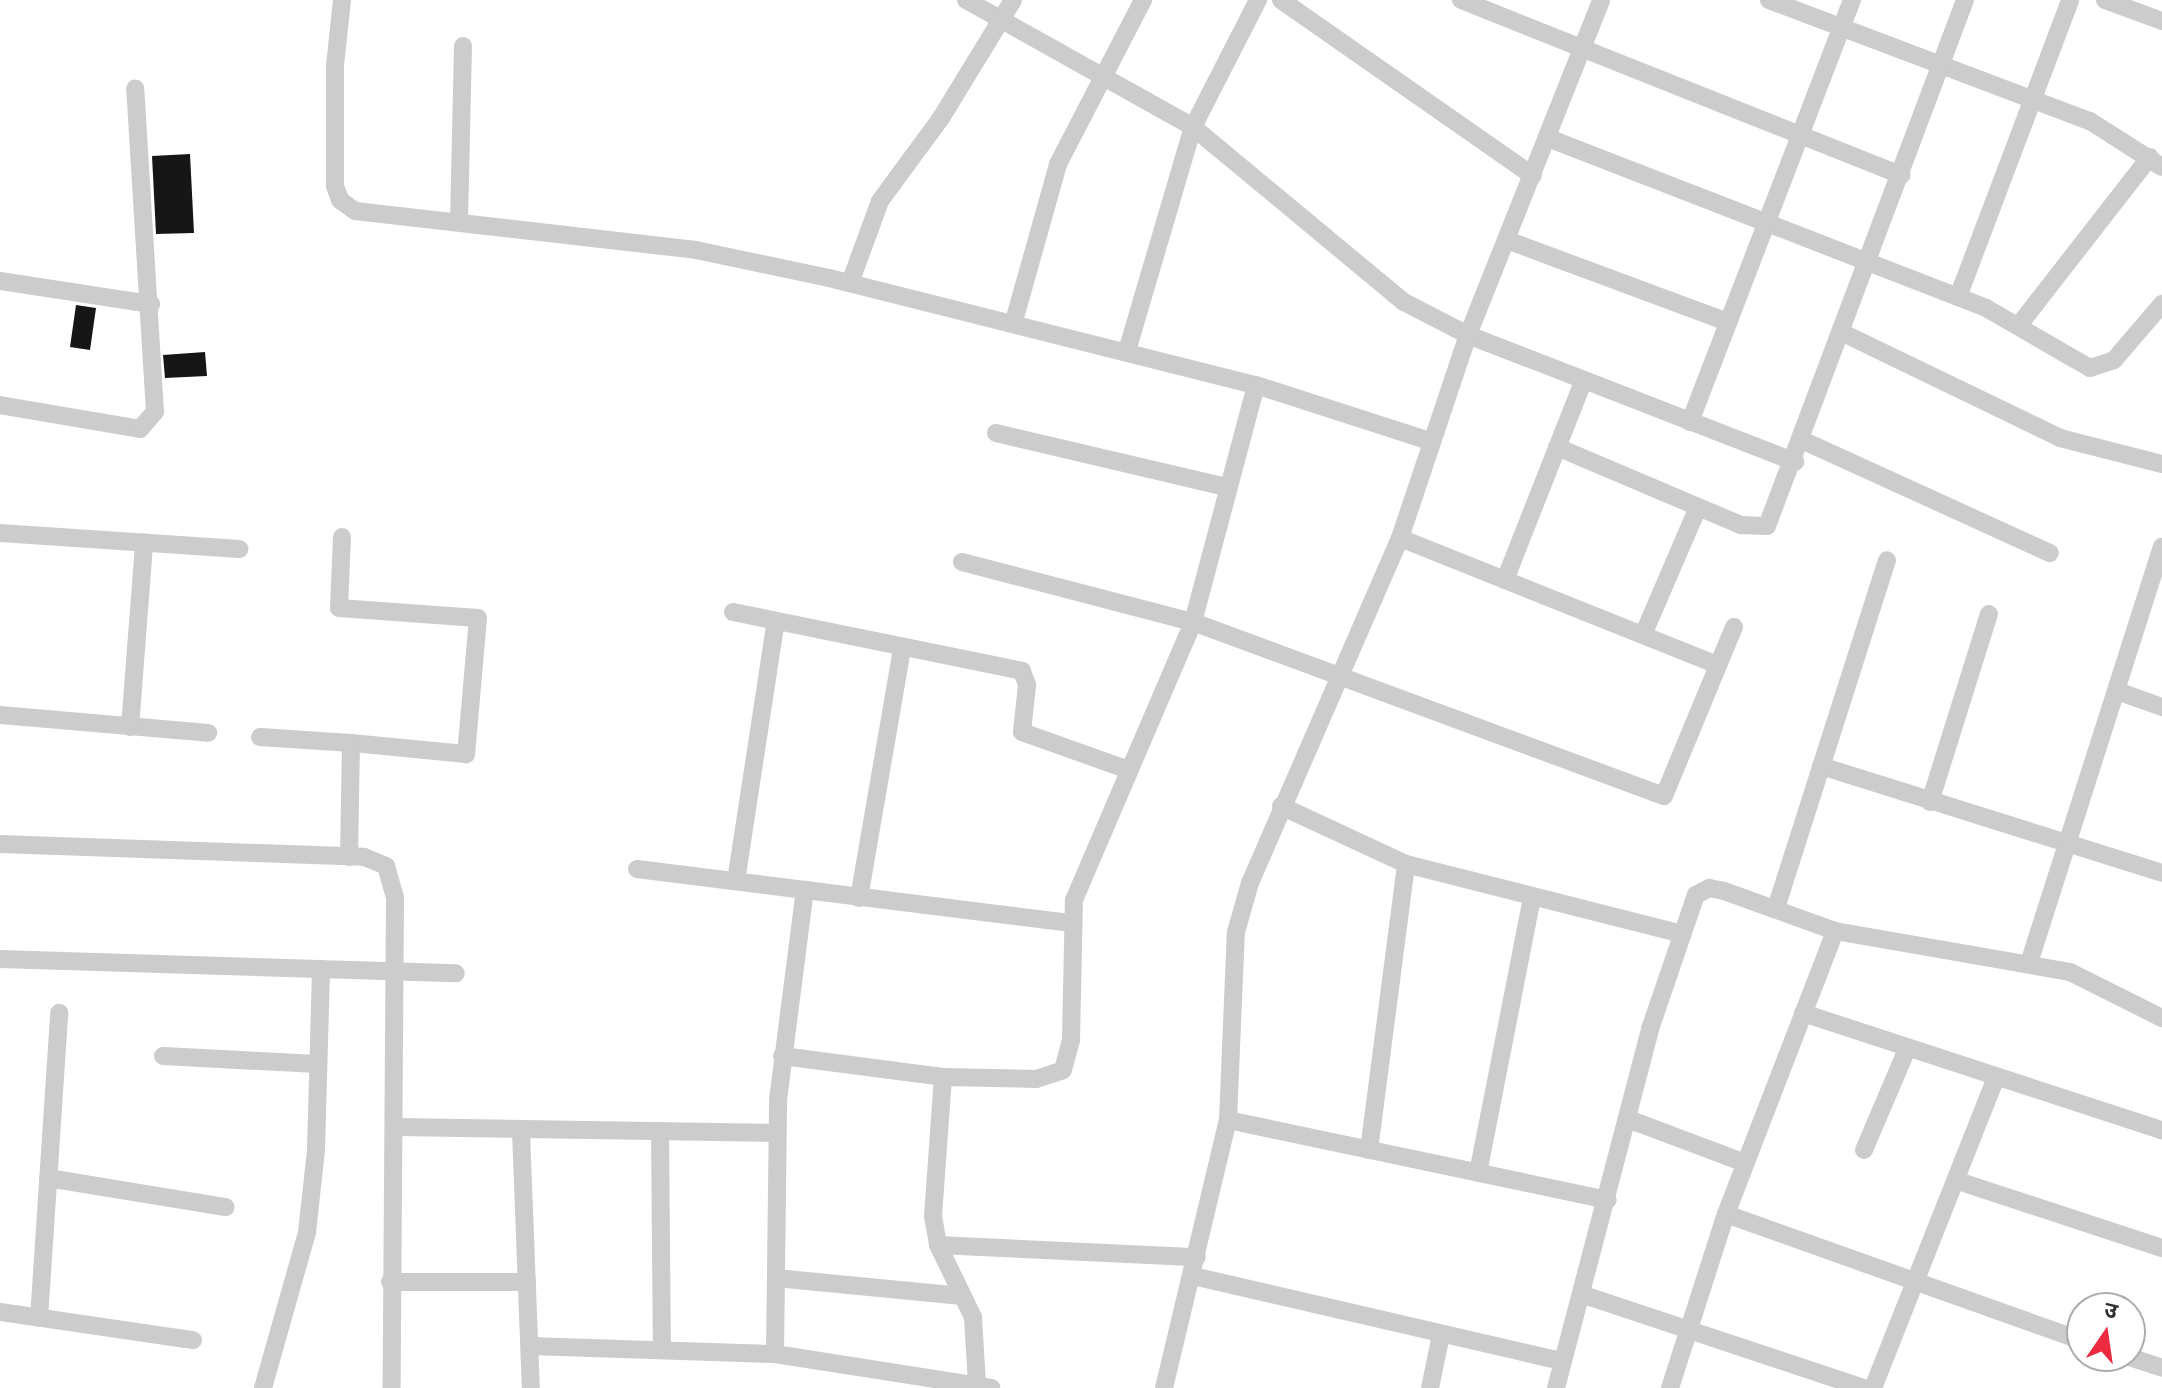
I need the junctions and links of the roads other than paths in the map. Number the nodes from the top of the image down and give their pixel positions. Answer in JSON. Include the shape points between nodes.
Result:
{"nodes":[{"id":1,"x":342,"y":0,"type":"edge"},
{"id":2,"x":966,"y":0,"type":"edge"},
{"id":3,"x":1013,"y":0,"type":"edge"},
{"id":4,"x":1143,"y":0,"type":"edge"},
{"id":5,"x":1258,"y":0,"type":"edge"},
{"id":6,"x":1281,"y":0,"type":"edge"},
{"id":7,"x":1461,"y":0,"type":"edge"},
{"id":8,"x":1601,"y":0,"type":"edge"},
{"id":9,"x":1769,"y":0,"type":"edge"},
{"id":10,"x":1852,"y":0,"type":"edge"},
{"id":11,"x":1965,"y":0,"type":"edge"},
{"id":12,"x":2070,"y":0,"type":"edge"},
{"id":13,"x":2105,"y":0,"type":"edge"},
{"id":14,"x":1003,"y":19,"type":"junction"},
{"id":15,"x":2162,"y":21,"type":"edge"},
{"id":16,"x":1841,"y":29,"type":"junction"},
{"id":17,"x":463,"y":46,"type":"dead end"},
{"id":18,"x":1583,"y":50,"type":"junction"},
{"id":19,"x":1942,"y":65,"type":"junction"},
{"id":20,"x":1102,"y":75,"type":"junction"},
{"id":21,"x":135,"y":89,"type":"dead end"},
{"id":22,"x":2034,"y":99,"type":"junction"},
{"id":23,"x":1193,"y":127,"type":"junction"},
{"id":24,"x":1799,"y":136,"type":"junction"},
{"id":25,"x":1548,"y":138,"type":"junction"},
{"id":26,"x":2156,"y":162,"type":"edge"},
{"id":27,"x":1901,"y":175,"type":"junction"},
{"id":28,"x":1533,"y":176,"type":"junction"},
{"id":29,"x":459,"y":222,"type":"junction"},
{"id":30,"x":1766,"y":222,"type":"junction"},
{"id":31,"x":1507,"y":240,"type":"junction"},
{"id":32,"x":1869,"y":262,"type":"junction"},
{"id":33,"x":0,"y":281,"type":"edge"},
{"id":34,"x":850,"y":283,"type":"junction"},
{"id":35,"x":1958,"y":297,"type":"junction"},
{"id":36,"x":151,"y":304,"type":"junction"},
{"id":37,"x":2162,"y":304,"type":"edge"},
{"id":38,"x":1014,"y":321,"type":"junction"},
{"id":39,"x":1728,"y":322,"type":"junction"},
{"id":40,"x":2019,"y":325,"type":"junction"},
{"id":41,"x":1843,"y":333,"type":"junction"},
{"id":42,"x":1468,"y":335,"type":"junction"},
{"id":43,"x":1127,"y":351,"type":"junction"},
{"id":44,"x":1583,"y":382,"type":"junction"},
{"id":45,"x":1256,"y":385,"type":"junction"},
{"id":46,"x":0,"y":405,"type":"edge"},
{"id":47,"x":1690,"y":422,"type":"junction"},
{"id":48,"x":996,"y":433,"type":"dead end"},
{"id":49,"x":1429,"y":441,"type":"junction"},
{"id":50,"x":1804,"y":441,"type":"junction"},
{"id":51,"x":1557,"y":447,"type":"junction"},
{"id":52,"x":1795,"y":462,"type":"junction"},
{"id":53,"x":2162,"y":464,"type":"edge"},
{"id":54,"x":1227,"y":487,"type":"junction"},
{"id":55,"x":1698,"y":507,"type":"junction"},
{"id":56,"x":0,"y":533,"type":"edge"},
{"id":57,"x":342,"y":537,"type":"dead end"},
{"id":58,"x":1400,"y":538,"type":"junction"},
{"id":59,"x":144,"y":543,"type":"junction"},
{"id":60,"x":2162,"y":547,"type":"edge"},
{"id":61,"x":239,"y":549,"type":"dead end"},
{"id":62,"x":2050,"y":553,"type":"dead end"},
{"id":63,"x":1887,"y":560,"type":"dead end"},
{"id":64,"x":962,"y":562,"type":"dead end"},
{"id":65,"x":1505,"y":580,"type":"junction"},
{"id":66,"x":733,"y":612,"type":"dead end"},
{"id":67,"x":1989,"y":614,"type":"dead end"},
{"id":68,"x":776,"y":621,"type":"junction"},
{"id":69,"x":1193,"y":622,"type":"junction"},
{"id":70,"x":1734,"y":627,"type":"dead end"},
{"id":71,"x":1643,"y":635,"type":"junction"},
{"id":72,"x":902,"y":648,"type":"junction"},
{"id":73,"x":1718,"y":665,"type":"junction"},
{"id":74,"x":1338,"y":675,"type":"junction"},
{"id":75,"x":2117,"y":691,"type":"junction"},
{"id":76,"x":2162,"y":707,"type":"edge"},
{"id":77,"x":0,"y":715,"type":"edge"},
{"id":78,"x":130,"y":727,"type":"junction"},
{"id":79,"x":208,"y":733,"type":"dead end"},
{"id":80,"x":260,"y":737,"type":"dead end"},
{"id":81,"x":351,"y":743,"type":"junction"},
{"id":82,"x":1821,"y":766,"type":"junction"},
{"id":83,"x":1129,"y":770,"type":"junction"},
{"id":84,"x":1930,"y":802,"type":"junction"},
{"id":85,"x":1281,"y":806,"type":"junction"},
{"id":86,"x":0,"y":844,"type":"edge"},
{"id":87,"x":2067,"y":847,"type":"junction"},
{"id":88,"x":349,"y":857,"type":"junction"},
{"id":89,"x":1406,"y":864,"type":"junction"},
{"id":90,"x":637,"y":869,"type":"dead end"},
{"id":91,"x":2162,"y":873,"type":"edge"},
{"id":92,"x":736,"y":881,"type":"junction"},
{"id":93,"x":805,"y":890,"type":"junction"},
{"id":94,"x":859,"y":898,"type":"junction"},
{"id":95,"x":1532,"y":898,"type":"junction"},
{"id":96,"x":1776,"y":908,"type":"junction"},
{"id":97,"x":1072,"y":923,"type":"junction"},
{"id":98,"x":1835,"y":931,"type":"junction"},
{"id":99,"x":1679,"y":933,"type":"junction"},
{"id":100,"x":0,"y":959,"type":"edge"},
{"id":101,"x":2029,"y":963,"type":"junction"},
{"id":102,"x":321,"y":969,"type":"junction"},
{"id":103,"x":393,"y":971,"type":"junction"},
{"id":104,"x":456,"y":973,"type":"dead end"},
{"id":105,"x":59,"y":1013,"type":"dead end"},
{"id":106,"x":1803,"y":1013,"type":"junction"},
{"id":107,"x":2162,"y":1018,"type":"edge"},
{"id":108,"x":1907,"y":1049,"type":"junction"},
{"id":109,"x":163,"y":1056,"type":"dead end"},
{"id":110,"x":782,"y":1056,"type":"junction"},
{"id":111,"x":318,"y":1064,"type":"junction"},
{"id":112,"x":943,"y":1077,"type":"junction"},
{"id":113,"x":1996,"y":1077,"type":"junction"},
{"id":114,"x":1628,"y":1119,"type":"junction"},
{"id":115,"x":1228,"y":1120,"type":"junction"},
{"id":116,"x":396,"y":1127,"type":"junction"},
{"id":117,"x":2162,"y":1130,"type":"edge"},
{"id":118,"x":660,"y":1131,"type":"junction"},
{"id":119,"x":521,"y":1132,"type":"junction"},
{"id":120,"x":776,"y":1133,"type":"junction"},
{"id":121,"x":1369,"y":1150,"type":"junction"},
{"id":122,"x":1864,"y":1150,"type":"dead end"},
{"id":123,"x":1745,"y":1163,"type":"junction"},
{"id":124,"x":1478,"y":1173,"type":"junction"},
{"id":125,"x":48,"y":1178,"type":"junction"},
{"id":126,"x":1958,"y":1181,"type":"junction"},
{"id":127,"x":1608,"y":1200,"type":"junction"},
{"id":128,"x":226,"y":1207,"type":"dead end"},
{"id":129,"x":1726,"y":1214,"type":"junction"},
{"id":130,"x":938,"y":1245,"type":"junction"},
{"id":131,"x":2162,"y":1248,"type":"edge"},
{"id":132,"x":1197,"y":1257,"type":"junction"},
{"id":133,"x":1193,"y":1276,"type":"junction"},
{"id":134,"x":776,"y":1278,"type":"junction"},
{"id":135,"x":1918,"y":1279,"type":"junction"},
{"id":136,"x":390,"y":1282,"type":"junction"},
{"id":137,"x":527,"y":1282,"type":"junction"},
{"id":138,"x":1581,"y":1294,"type":"junction"},
{"id":139,"x":962,"y":1296,"type":"junction"},
{"id":140,"x":0,"y":1312,"type":"edge"},
{"id":141,"x":39,"y":1318,"type":"junction"},
{"id":142,"x":1686,"y":1328,"type":"junction"},
{"id":143,"x":1441,"y":1335,"type":"junction"},
{"id":144,"x":2066,"y":1335,"type":"edge"},
{"id":145,"x":193,"y":1340,"type":"dead end"},
{"id":146,"x":530,"y":1346,"type":"junction"},
{"id":147,"x":662,"y":1347,"type":"junction"},
{"id":148,"x":775,"y":1354,"type":"junction"},
{"id":149,"x":1561,"y":1361,"type":"junction"},
{"id":150,"x":1824,"y":1382,"type":"edge"},
{"id":151,"x":984,"y":1387,"type":"edge"},
{"id":152,"x":263,"y":1388,"type":"edge"},
{"id":153,"x":392,"y":1388,"type":"edge"},
{"id":154,"x":531,"y":1388,"type":"edge"},
{"id":155,"x":1164,"y":1388,"type":"edge"},
{"id":156,"x":1430,"y":1388,"type":"edge"},
{"id":157,"x":1556,"y":1388,"type":"edge"},
{"id":158,"x":1670,"y":1388,"type":"edge"},
{"id":159,"x":1864,"y":1388,"type":"edge"},
{"id":160,"x":1873,"y":1388,"type":"edge"}],
"edges":[{"from":1,"to":29,"type":"street","via":[[335,66],[340,200],[375,216]]},
{"from":2,"to":14,"type":"street"},
{"from":3,"to":14,"type":"street"},
{"from":4,"to":20,"type":"street"},
{"from":5,"to":23,"type":"street"},
{"from":6,"to":28,"type":"street"},
{"from":7,"to":18,"type":"street"},
{"from":8,"to":18,"type":"street"},
{"from":9,"to":16,"type":"street"},
{"from":10,"to":16,"type":"street"},
{"from":11,"to":19,"type":"street"},
{"from":12,"to":22,"type":"street"},
{"from":13,"to":15,"type":"street"},
{"from":14,"to":20,"type":"street"},
{"from":14,"to":34,"type":"street","via":[[880,201]]},
{"from":16,"to":19,"type":"street"},
{"from":16,"to":24,"type":"street"},
{"from":17,"to":29,"type":"street"},
{"from":18,"to":24,"type":"street"},
{"from":18,"to":25,"type":"street"},
{"from":19,"to":22,"type":"street"},
{"from":19,"to":27,"type":"street"},
{"from":20,"to":23,"type":"street"},
{"from":20,"to":38,"type":"street","via":[[1058,164]]},
{"from":21,"to":36,"type":"street"},
{"from":22,"to":26,"type":"street","via":[[2090,121]]},
{"from":22,"to":35,"type":"street"},
{"from":23,"to":42,"type":"street","via":[[1368,277]]},
{"from":23,"to":43,"type":"street"},
{"from":24,"to":27,"type":"street"},
{"from":24,"to":30,"type":"street"},
{"from":25,"to":28,"type":"street"},
{"from":25,"to":30,"type":"street"},
{"from":26,"to":40,"type":"street"},
{"from":27,"to":32,"type":"street"},
{"from":28,"to":31,"type":"street"},
{"from":29,"to":34,"type":"street","via":[[696,250]]},
{"from":30,"to":32,"type":"street"},
{"from":30,"to":39,"type":"street"},
{"from":31,"to":39,"type":"street"},
{"from":31,"to":42,"type":"street"},
{"from":32,"to":35,"type":"street"},
{"from":32,"to":41,"type":"street"},
{"from":33,"to":36,"type":"street"},
{"from":34,"to":38,"type":"street"},
{"from":35,"to":40,"type":"street"},
{"from":36,"to":46,"type":"street","via":[[155,396],[149,424],[122,427]]},
{"from":37,"to":40,"type":"street","via":[[2101,367],[2090,368]]},
{"from":38,"to":43,"type":"street"},
{"from":39,"to":47,"type":"street"},
{"from":41,"to":50,"type":"street"},
{"from":41,"to":53,"type":"street","via":[[2060,438]]},
{"from":42,"to":44,"type":"street"},
{"from":42,"to":49,"type":"street"},
{"from":43,"to":45,"type":"street"},
{"from":44,"to":47,"type":"street"},
{"from":44,"to":51,"type":"street"},
{"from":45,"to":49,"type":"street"},
{"from":45,"to":54,"type":"street"},
{"from":47,"to":52,"type":"street"},
{"from":48,"to":54,"type":"street"},
{"from":49,"to":58,"type":"street"},
{"from":50,"to":52,"type":"street"},
{"from":50,"to":62,"type":"street"},
{"from":51,"to":55,"type":"street"},
{"from":51,"to":65,"type":"street"},
{"from":52,"to":55,"type":"street","via":[[1767,526],[1741,525]]},
{"from":54,"to":69,"type":"street"},
{"from":55,"to":71,"type":"street"},
{"from":56,"to":59,"type":"street"},
{"from":57,"to":81,"type":"street","via":[[339,608],[478,618],[466,754]]},
{"from":58,"to":65,"type":"street"},
{"from":58,"to":74,"type":"street"},
{"from":59,"to":61,"type":"street"},
{"from":59,"to":78,"type":"street"},
{"from":60,"to":75,"type":"street"},
{"from":63,"to":82,"type":"street"},
{"from":64,"to":69,"type":"street"},
{"from":65,"to":71,"type":"street"},
{"from":66,"to":68,"type":"street"},
{"from":67,"to":84,"type":"street"},
{"from":68,"to":72,"type":"street"},
{"from":68,"to":92,"type":"street"},
{"from":69,"to":74,"type":"street"},
{"from":69,"to":83,"type":"street"},
{"from":70,"to":73,"type":"street"},
{"from":71,"to":73,"type":"street"},
{"from":72,"to":83,"type":"street","via":[[1022,671],[1027,685],[1022,732],[1045,745]]},
{"from":72,"to":94,"type":"street","via":[[876,771]]},
{"from":73,"to":74,"type":"street","via":[[1664,796]]},
{"from":74,"to":85,"type":"street"},
{"from":75,"to":76,"type":"street"},
{"from":75,"to":87,"type":"street"},
{"from":77,"to":78,"type":"street"},
{"from":78,"to":79,"type":"street"},
{"from":80,"to":81,"type":"street"},
{"from":81,"to":88,"type":"street"},
{"from":82,"to":84,"type":"street"},
{"from":82,"to":96,"type":"street"},
{"from":83,"to":97,"type":"street","via":[[1082,877]]},
{"from":84,"to":87,"type":"street"},
{"from":85,"to":89,"type":"street"},
{"from":85,"to":115,"type":"street","via":[[1236,932]]},
{"from":86,"to":88,"type":"street"},
{"from":87,"to":91,"type":"street"},
{"from":87,"to":101,"type":"street"},
{"from":88,"to":103,"type":"street","via":[[377,860],[391,875]]},
{"from":89,"to":95,"type":"street"},
{"from":89,"to":121,"type":"street"},
{"from":90,"to":92,"type":"street"},
{"from":92,"to":93,"type":"street"},
{"from":93,"to":94,"type":"street"},
{"from":93,"to":110,"type":"street"},
{"from":94,"to":97,"type":"street"},
{"from":95,"to":99,"type":"street"},
{"from":95,"to":124,"type":"street"},
{"from":96,"to":98,"type":"street"},
{"from":96,"to":99,"type":"street","via":[[1709,888],[1696,895]]},
{"from":97,"to":112,"type":"street","via":[[1071,1040],[1063,1070],[1036,1079]]},
{"from":98,"to":101,"type":"street"},
{"from":98,"to":106,"type":"street"},
{"from":99,"to":114,"type":"street"},
{"from":100,"to":102,"type":"street"},
{"from":101,"to":107,"type":"street","via":[[2070,972]]},
{"from":102,"to":103,"type":"street"},
{"from":102,"to":111,"type":"street"},
{"from":103,"to":104,"type":"street"},
{"from":103,"to":116,"type":"street"},
{"from":105,"to":125,"type":"street"},
{"from":106,"to":108,"type":"street"},
{"from":106,"to":123,"type":"street"},
{"from":108,"to":113,"type":"street"},
{"from":108,"to":122,"type":"street"},
{"from":109,"to":111,"type":"street"},
{"from":110,"to":112,"type":"street"},
{"from":110,"to":120,"type":"street"},
{"from":111,"to":152,"type":"street","via":[[316,1150],[303,1258]]},
{"from":112,"to":130,"type":"street","via":[[932,1187]]},
{"from":113,"to":117,"type":"street"},
{"from":113,"to":126,"type":"street"},
{"from":114,"to":123,"type":"street"},
{"from":114,"to":127,"type":"street"},
{"from":115,"to":121,"type":"street"},
{"from":115,"to":132,"type":"street"},
{"from":116,"to":119,"type":"street"},
{"from":116,"to":136,"type":"street"},
{"from":118,"to":119,"type":"street"},
{"from":118,"to":120,"type":"street"},
{"from":118,"to":147,"type":"street"},
{"from":119,"to":137,"type":"street"},
{"from":120,"to":134,"type":"street"},
{"from":121,"to":124,"type":"street"},
{"from":123,"to":129,"type":"street"},
{"from":124,"to":127,"type":"street"},
{"from":125,"to":128,"type":"street"},
{"from":125,"to":141,"type":"street"},
{"from":126,"to":131,"type":"street"},
{"from":126,"to":135,"type":"street"},
{"from":127,"to":138,"type":"street"},
{"from":129,"to":135,"type":"street"},
{"from":129,"to":142,"type":"street"},
{"from":130,"to":132,"type":"street"},
{"from":130,"to":139,"type":"street"},
{"from":132,"to":133,"type":"street"},
{"from":133,"to":143,"type":"street"},
{"from":133,"to":155,"type":"street"},
{"from":134,"to":139,"type":"street"},
{"from":134,"to":148,"type":"street"},
{"from":135,"to":144,"type":"street"},
{"from":135,"to":160,"type":"street"},
{"from":136,"to":137,"type":"street"},
{"from":136,"to":153,"type":"street"},
{"from":137,"to":146,"type":"street"},
{"from":138,"to":142,"type":"street"},
{"from":138,"to":149,"type":"street"},
{"from":139,"to":151,"type":"street","via":[[973,1317]]},
{"from":140,"to":141,"type":"street"},
{"from":141,"to":145,"type":"street"},
{"from":142,"to":150,"type":"street"},
{"from":142,"to":158,"type":"street"},
{"from":143,"to":149,"type":"street"},
{"from":143,"to":156,"type":"street"},
{"from":146,"to":147,"type":"street"},
{"from":146,"to":154,"type":"street"},
{"from":147,"to":148,"type":"street"},
{"from":148,"to":151,"type":"street"},
{"from":149,"to":157,"type":"street"},
{"from":150,"to":159,"type":"street"}]}
